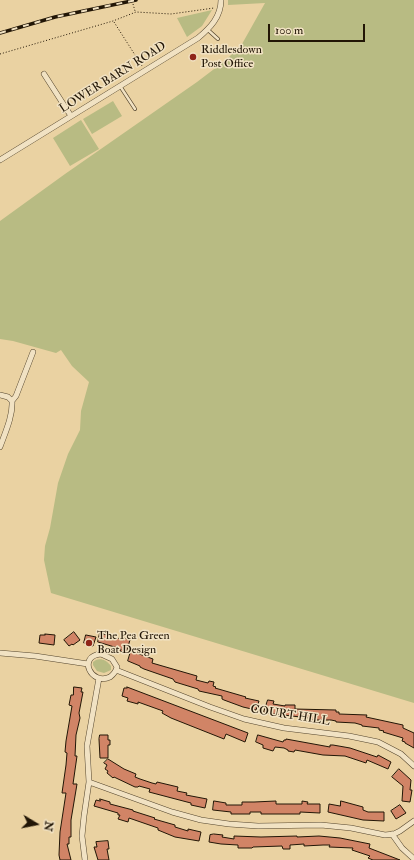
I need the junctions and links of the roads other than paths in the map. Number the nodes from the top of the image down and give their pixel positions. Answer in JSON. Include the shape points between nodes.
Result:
{"nodes":[{"id":1,"x":221,"y":0,"type":"edge"},
{"id":2,"x":208,"y":29,"type":"junction"},
{"id":3,"x":218,"y":39,"type":"dead end"},
{"id":4,"x":44,"y":74,"type":"dead end"},
{"id":5,"x":120,"y":86,"type":"junction"},
{"id":6,"x":135,"y":109,"type":"dead end"},
{"id":7,"x":71,"y":116,"type":"junction"},
{"id":8,"x":0,"y":160,"type":"edge"},
{"id":9,"x":33,"y":352,"type":"dead end"},
{"id":10,"x":0,"y":395,"type":"edge"},
{"id":11,"x":12,"y":401,"type":"junction"},
{"id":12,"x":0,"y":447,"type":"edge"},
{"id":13,"x":0,"y":653,"type":"edge"},
{"id":14,"x":88,"y":664,"type":"junction"},
{"id":15,"x":116,"y":670,"type":"junction"},
{"id":16,"x":99,"y":678,"type":"junction"},
{"id":17,"x":414,"y":766,"type":"edge"},
{"id":18,"x":89,"y":782,"type":"junction"},
{"id":19,"x":414,"y":821,"type":"edge"},
{"id":20,"x":392,"y":834,"type":"junction"},
{"id":21,"x":414,"y":859,"type":"edge"},
{"id":22,"x":85,"y":860,"type":"edge"}],
"edges":[{"from":1,"to":2,"type":"street","name":"LOWER BARN ROAD","via":[[216,20]]},
{"from":2,"to":3,"type":"lane"},
{"from":2,"to":5,"type":"street","name":"LOWER BARN ROAD","via":[[198,38]]},
{"from":4,"to":7,"type":"street"},
{"from":5,"to":6,"type":"lane"},
{"from":5,"to":7,"type":"street","name":"LOWER BARN ROAD"},
{"from":7,"to":8,"type":"street","name":"LOWER BARN ROAD"},
{"from":9,"to":11,"type":"street"},
{"from":10,"to":11,"type":"street"},
{"from":11,"to":12,"type":"street","via":[[8,425]]},
{"from":13,"to":14,"type":"street"},
{"from":14,"to":15,"type":"street","via":[[93,656],[103,654],[114,661]]},
{"from":14,"to":16,"type":"street","via":[[90,672]]},
{"from":15,"to":16,"type":"street","via":[[110,676]]},
{"from":15,"to":17,"type":"street","name":"COURT HILL","via":[[244,719],[284,728],[339,734],[373,741],[398,752]]},
{"from":16,"to":18,"type":"street","via":[[87,741]]},
{"from":18,"to":20,"type":"street","via":[[172,812],[211,822],[244,826],[321,825],[381,835]]},
{"from":18,"to":22,"type":"street","via":[[82,828]]},
{"from":19,"to":20,"type":"street","via":[[403,830]]},
{"from":20,"to":21,"type":"street"}]}
